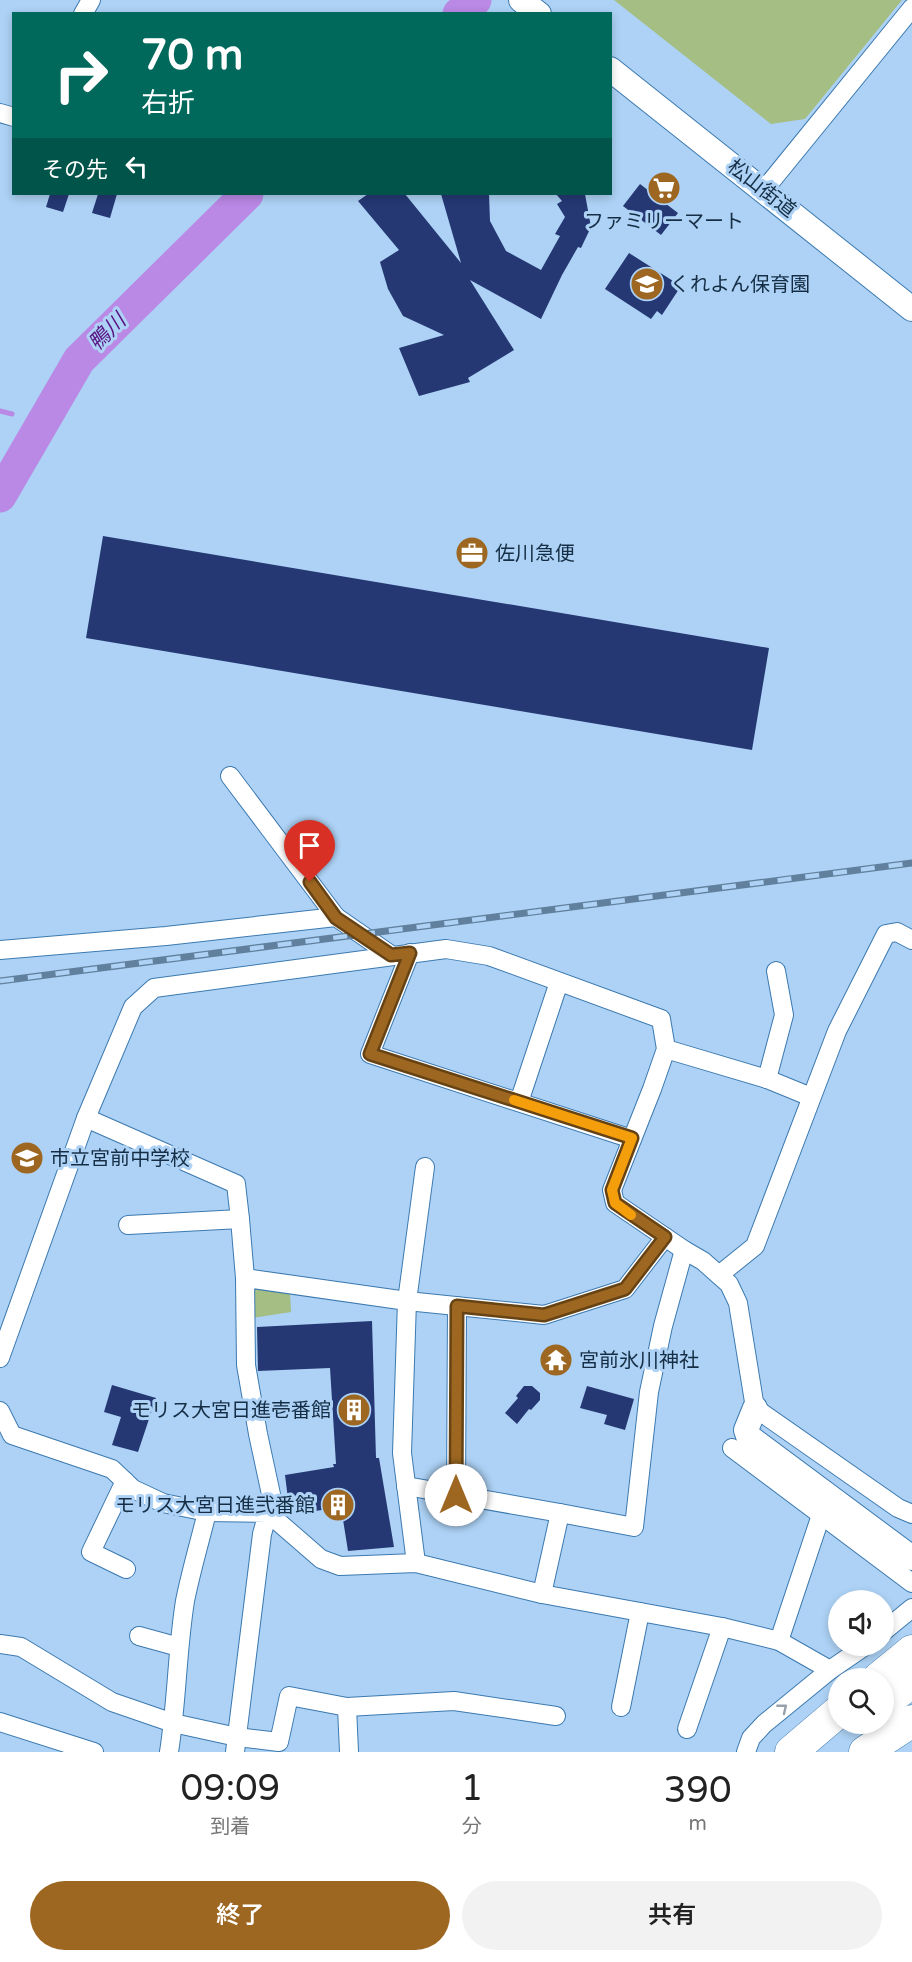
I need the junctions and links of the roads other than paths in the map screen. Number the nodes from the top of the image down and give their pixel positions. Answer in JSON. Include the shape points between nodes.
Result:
{"nodes":[{"id":1,"x":521,"y":0,"type":"edge"},
{"id":2,"x":912,"y":8,"type":"edge"},
{"id":3,"x":536,"y":12,"type":"edge"},
{"id":4,"x":612,"y":71,"type":"edge"},
{"id":5,"x":764,"y":190,"type":"junction"},
{"id":6,"x":912,"y":309,"type":"edge"},
{"id":7,"x":230,"y":776,"type":"dead end"},
{"id":8,"x":336,"y":918,"type":"junction"},
{"id":9,"x":912,"y":940,"type":"edge"},
{"id":10,"x":0,"y":950,"type":"edge"},
{"id":11,"x":410,"y":953,"type":"junction"},
{"id":12,"x":391,"y":955,"type":"junction"},
{"id":13,"x":776,"y":971,"type":"dead end"},
{"id":14,"x":559,"y":982,"type":"junction"},
{"id":15,"x":666,"y":1048,"type":"junction"},
{"id":16,"x":767,"y":1080,"type":"junction"},
{"id":17,"x":811,"y":1097,"type":"junction"},
{"id":18,"x":519,"y":1102,"type":"junction"},
{"id":19,"x":86,"y":1118,"type":"junction"},
{"id":20,"x":632,"y":1138,"type":"junction"},
{"id":21,"x":425,"y":1167,"type":"dead end"},
{"id":22,"x":240,"y":1219,"type":"junction"},
{"id":23,"x":128,"y":1225,"type":"dead end"},
{"id":24,"x":665,"y":1237,"type":"junction"},
{"id":25,"x":684,"y":1251,"type":"junction"},
{"id":26,"x":719,"y":1275,"type":"junction"},
{"id":27,"x":245,"y":1278,"type":"junction"},
{"id":28,"x":407,"y":1301,"type":"junction"},
{"id":29,"x":457,"y":1306,"type":"junction"},
{"id":30,"x":0,"y":1358,"type":"edge"},
{"id":31,"x":756,"y":1407,"type":"junction"},
{"id":32,"x":0,"y":1411,"type":"edge"},
{"id":33,"x":732,"y":1448,"type":"dead end"},
{"id":34,"x":125,"y":1481,"type":"junction"},
{"id":35,"x":406,"y":1486,"type":"junction"},
{"id":36,"x":456,"y":1495,"type":"junction"},
{"id":37,"x":822,"y":1503,"type":"junction"},
{"id":38,"x":207,"y":1512,"type":"junction"},
{"id":39,"x":268,"y":1513,"type":"junction"},
{"id":40,"x":560,"y":1513,"type":"junction"},
{"id":41,"x":912,"y":1514,"type":"edge"},
{"id":42,"x":912,"y":1558,"type":"edge"},
{"id":43,"x":416,"y":1563,"type":"junction"},
{"id":44,"x":126,"y":1569,"type":"dead end"},
{"id":45,"x":912,"y":1583,"type":"edge"},
{"id":46,"x":542,"y":1594,"type":"junction"},
{"id":47,"x":912,"y":1608,"type":"edge"},
{"id":48,"x":640,"y":1612,"type":"junction"},
{"id":49,"x":894,"y":1623,"type":"edge"},
{"id":50,"x":722,"y":1627,"type":"junction"},
{"id":51,"x":139,"y":1636,"type":"dead end"},
{"id":52,"x":779,"y":1641,"type":"junction"},
{"id":53,"x":0,"y":1644,"type":"edge"},
{"id":54,"x":179,"y":1647,"type":"junction"},
{"id":55,"x":912,"y":1651,"type":"edge"},
{"id":56,"x":850,"y":1656,"type":"edge"},
{"id":57,"x":833,"y":1668,"type":"edge"},
{"id":58,"x":891,"y":1668,"type":"edge"},
{"id":59,"x":828,"y":1669,"type":"edge"},
{"id":60,"x":828,"y":1672,"type":"edge"},
{"id":61,"x":912,"y":1682,"type":"edge"},
{"id":62,"x":894,"y":1696,"type":"edge"},
{"id":63,"x":346,"y":1707,"type":"junction"},
{"id":64,"x":621,"y":1707,"type":"dead end"},
{"id":65,"x":556,"y":1716,"type":"dead end"},
{"id":66,"x":828,"y":1721,"type":"edge"},
{"id":67,"x":912,"y":1721,"type":"edge"},
{"id":68,"x":0,"y":1722,"type":"edge"},
{"id":69,"x":173,"y":1723,"type":"junction"},
{"id":70,"x":687,"y":1729,"type":"dead end"},
{"id":71,"x":842,"y":1734,"type":"edge"},
{"id":72,"x":236,"y":1744,"type":"edge"},
{"id":73,"x":94,"y":1752,"type":"edge"},
{"id":74,"x":169,"y":1752,"type":"edge"},
{"id":75,"x":349,"y":1752,"type":"edge"},
{"id":76,"x":746,"y":1752,"type":"edge"},
{"id":77,"x":791,"y":1752,"type":"edge"},
{"id":78,"x":817,"y":1752,"type":"edge"},
{"id":79,"x":865,"y":1752,"type":"edge"}],
"edges":[{"from":1,"to":3,"type":"main road"},
{"from":2,"to":5,"type":"street"},
{"from":4,"to":5,"type":"main road","name":"松山街道"},
{"from":5,"to":6,"type":"main road","name":"松山街道"},
{"from":7,"to":8,"type":"street"},
{"from":8,"to":10,"type":"street"},
{"from":8,"to":12,"type":"street"},
{"from":9,"to":17,"type":"street","via":[[897,932],[886,934],[837,1031]]},
{"from":11,"to":12,"type":"street"},
{"from":11,"to":14,"type":"street","via":[[446,949],[489,956]]},
{"from":11,"to":18,"type":"street","via":[[370,1054]]},
{"from":12,"to":19,"type":"street","via":[[154,988],[133,1007]]},
{"from":13,"to":16,"type":"street","via":[[784,1015]]},
{"from":14,"to":15,"type":"street","via":[[661,1019]]},
{"from":14,"to":18,"type":"street"},
{"from":15,"to":16,"type":"street"},
{"from":15,"to":20,"type":"street"},
{"from":16,"to":17,"type":"street"},
{"from":17,"to":26,"type":"street","via":[[755,1246]]},
{"from":18,"to":20,"type":"street"},
{"from":19,"to":22,"type":"street","via":[[236,1184]]},
{"from":19,"to":30,"type":"street"},
{"from":20,"to":24,"type":"street","via":[[612,1190],[615,1203]]},
{"from":21,"to":28,"type":"street"},
{"from":22,"to":23,"type":"street"},
{"from":22,"to":27,"type":"street"},
{"from":24,"to":25,"type":"street"},
{"from":24,"to":29,"type":"street","via":[[625,1289],[544,1315]]},
{"from":25,"to":26,"type":"street"},
{"from":25,"to":40,"type":"street","via":[[650,1392],[634,1527]]},
{"from":26,"to":31,"type":"street","via":[[729,1284],[738,1303]]},
{"from":27,"to":28,"type":"street"},
{"from":27,"to":39,"type":"street","via":[[246,1365],[272,1499]]},
{"from":28,"to":29,"type":"street"},
{"from":28,"to":35,"type":"street","via":[[402,1453]]},
{"from":29,"to":36,"type":"street"},
{"from":31,"to":37,"type":"main road","via":[[746,1430],[748,1436]]},
{"from":31,"to":41,"type":"street"},
{"from":32,"to":34,"type":"street","via":[[12,1435],[112,1469]]},
{"from":33,"to":37,"type":"street"},
{"from":34,"to":38,"type":"street","via":[[163,1503]]},
{"from":34,"to":44,"type":"street","via":[[91,1552]]},
{"from":35,"to":36,"type":"street"},
{"from":35,"to":43,"type":"street"},
{"from":36,"to":40,"type":"street"},
{"from":37,"to":42,"type":"main road"},
{"from":37,"to":45,"type":"street"},
{"from":37,"to":52,"type":"street"},
{"from":38,"to":39,"type":"street"},
{"from":38,"to":54,"type":"street"},
{"from":39,"to":43,"type":"street","via":[[321,1559],[340,1566]]},
{"from":39,"to":72,"type":"street","via":[[262,1534]]},
{"from":40,"to":46,"type":"street"},
{"from":43,"to":46,"type":"street"},
{"from":46,"to":48,"type":"street"},
{"from":47,"to":49,"type":"street"},
{"from":48,"to":50,"type":"street"},
{"from":48,"to":64,"type":"street"},
{"from":50,"to":52,"type":"street"},
{"from":50,"to":70,"type":"street"},
{"from":51,"to":54,"type":"street"},
{"from":52,"to":59,"type":"street"},
{"from":53,"to":69,"type":"street","via":[[21,1647],[112,1702]]},
{"from":54,"to":69,"type":"street"},
{"from":55,"to":58,"type":"highway"},
{"from":56,"to":57,"type":"street"},
{"from":76,"to":60,"type":"street","one_way":true,"via":[[751,1738],[764,1724]]},
{"from":61,"to":62,"type":"highway"},
{"from":63,"to":65,"type":"street","via":[[454,1701]]},
{"from":63,"to":72,"type":"street","via":[[289,1696],[279,1742]]},
{"from":63,"to":75,"type":"street"},
{"from":66,"to":77,"type":"highway"},
{"from":67,"to":79,"type":"highway"},
{"from":68,"to":73,"type":"street"},
{"from":69,"to":72,"type":"street"},
{"from":69,"to":74,"type":"street"},
{"from":71,"to":78,"type":"highway"}]}
